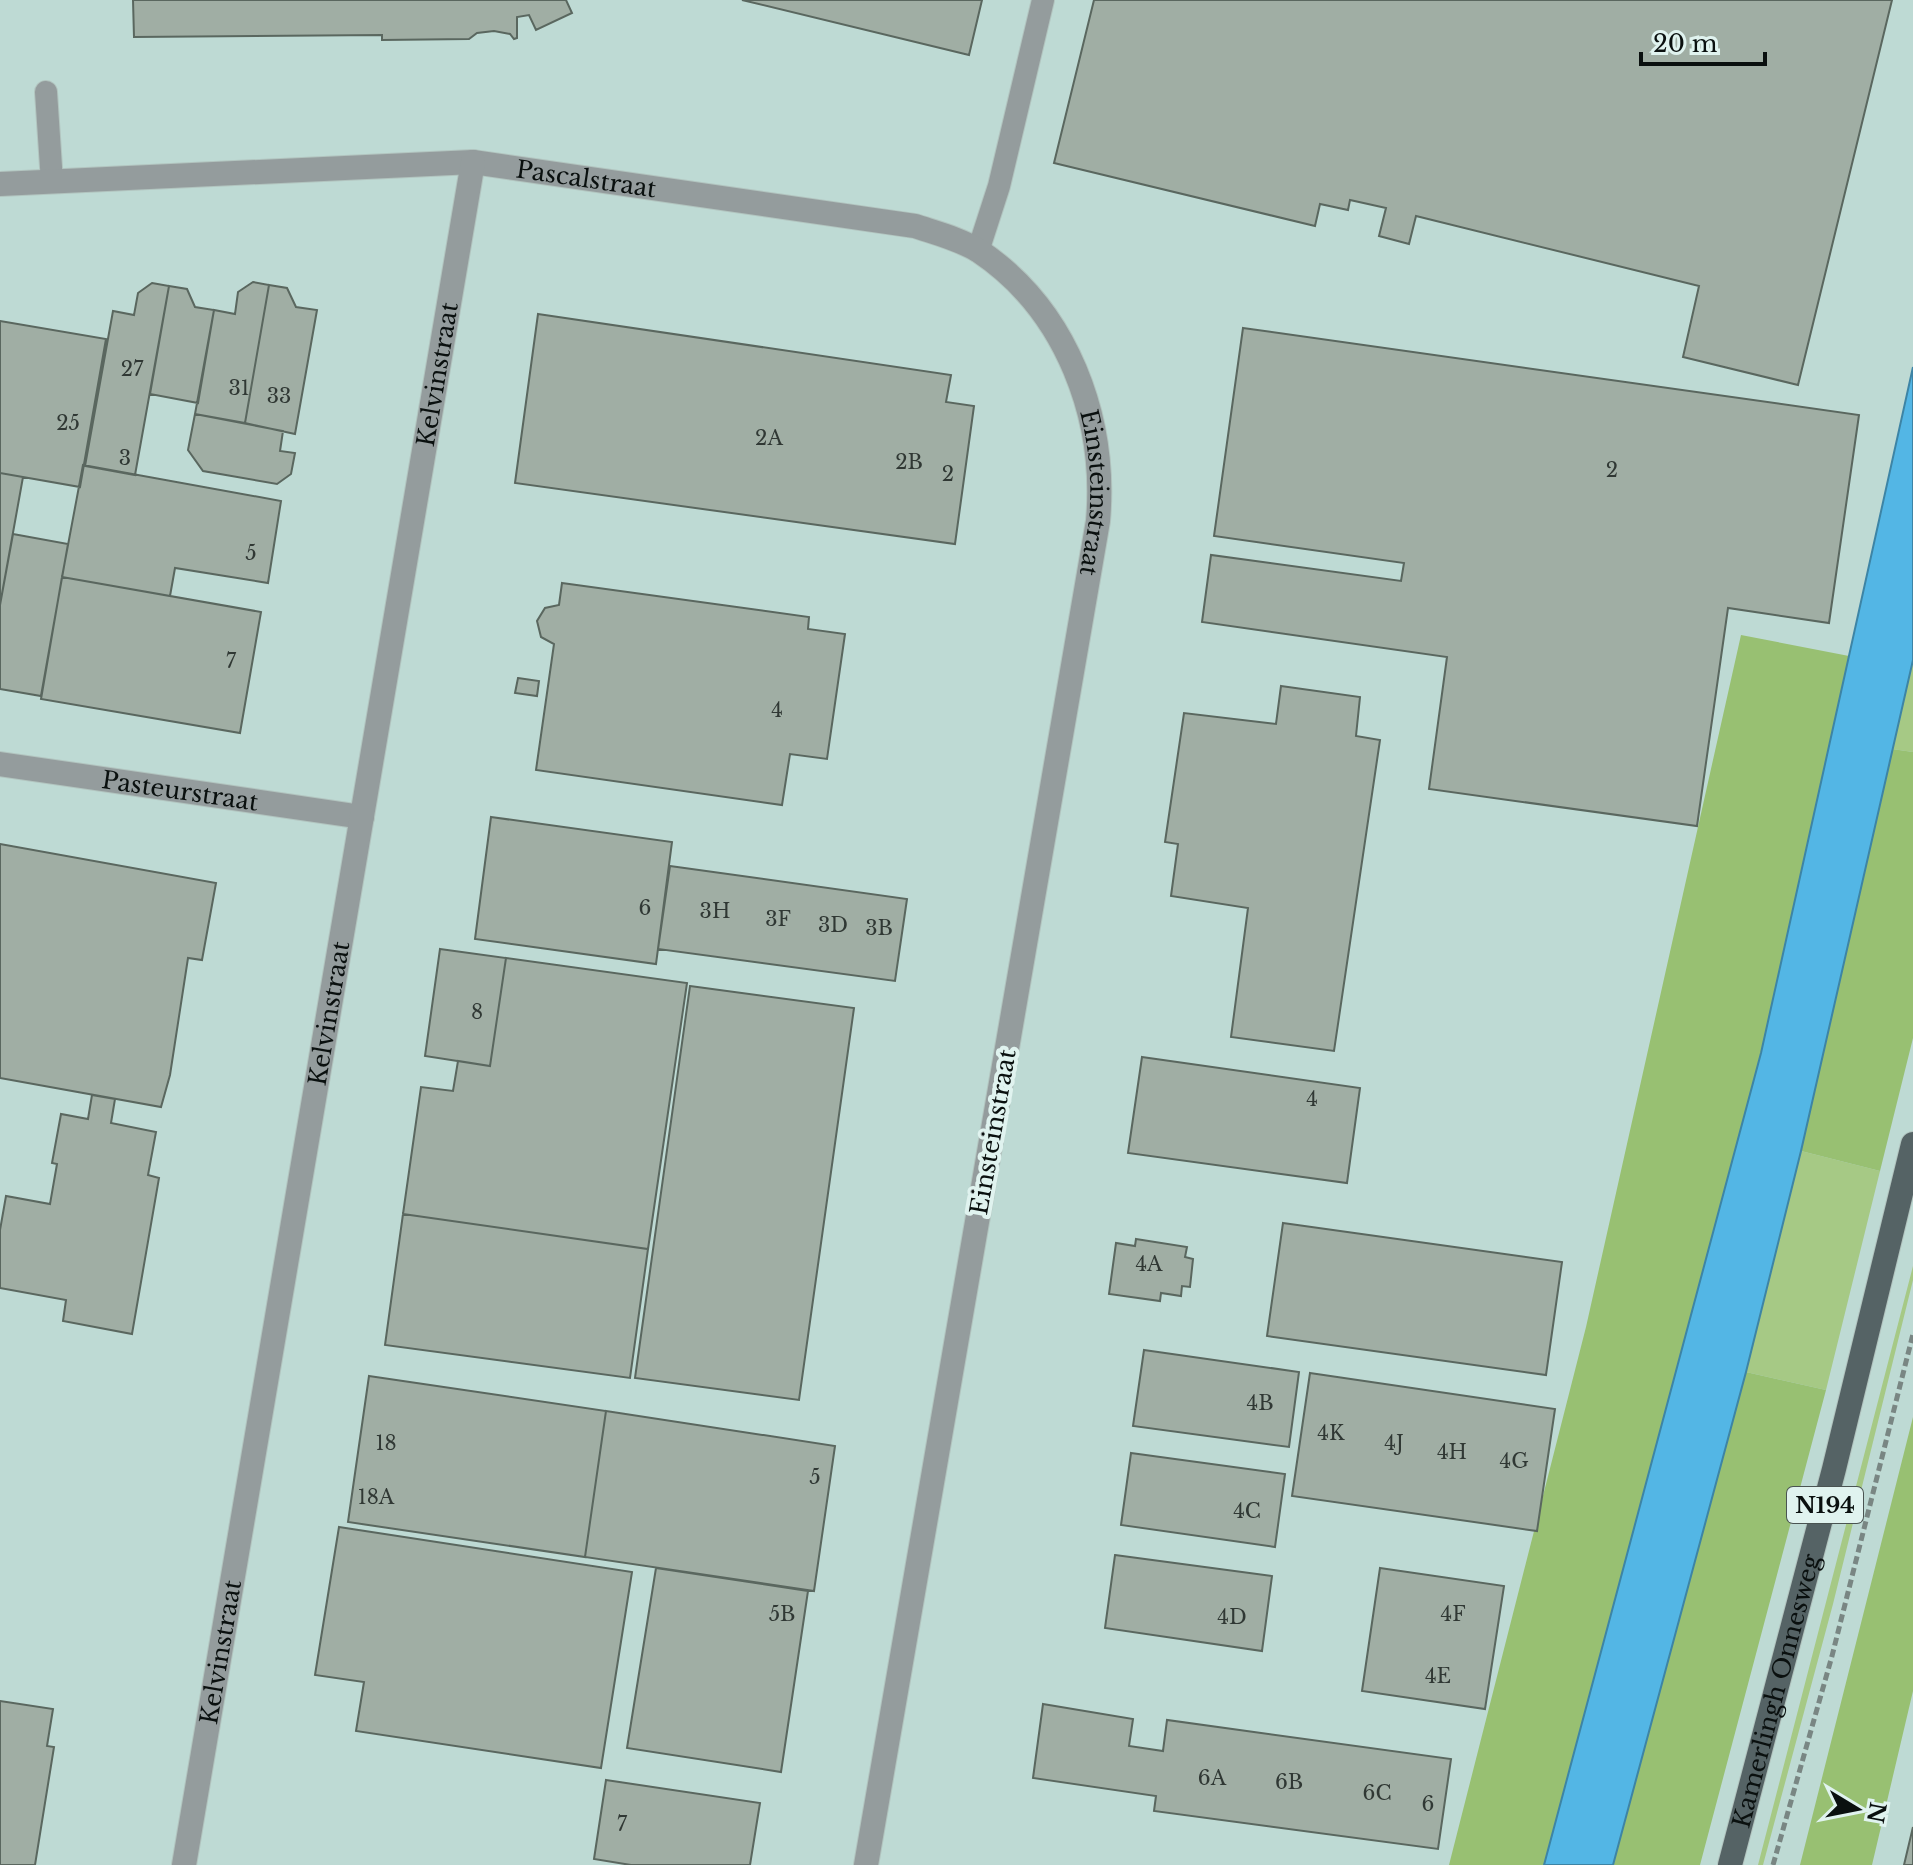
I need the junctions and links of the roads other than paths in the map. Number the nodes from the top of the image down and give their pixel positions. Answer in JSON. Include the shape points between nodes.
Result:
{"nodes":[{"id":1,"x":1043,"y":0,"type":"edge"},
{"id":2,"x":46,"y":92,"type":"dead end"},
{"id":3,"x":473,"y":162,"type":"junction"},
{"id":4,"x":52,"y":182,"type":"junction"},
{"id":5,"x":0,"y":184,"type":"edge"},
{"id":6,"x":978,"y":251,"type":"junction"},
{"id":7,"x":1088,"y":398,"type":"joint"},
{"id":8,"x":0,"y":764,"type":"edge"},
{"id":9,"x":362,"y":817,"type":"junction"},
{"id":10,"x":1913,"y":1144,"type":"edge"},
{"id":11,"x":184,"y":1865,"type":"edge"},
{"id":12,"x":866,"y":1865,"type":"edge"},
{"id":13,"x":1730,"y":1865,"type":"edge"}],
"edges":[{"from":1,"to":6,"type":"lane","via":[[999,186]]},
{"from":2,"to":4,"type":"lane"},
{"from":3,"to":4,"type":"street","name":"Pascalstraat"},
{"from":3,"to":6,"type":"street","name":"Pascalstraat","via":[[915,226]]},
{"from":3,"to":9,"type":"street","name":"Kelvinstraat"},
{"from":4,"to":5,"type":"street","name":"Pascalstraat"},
{"from":6,"to":7,"type":"street","name":"Pascalstraat","via":[[1024,291],[1063,341]]},
{"from":7,"to":12,"type":"street","name":"Einsteinstraat","via":[[1100,474],[1098,521]]},
{"from":8,"to":9,"type":"street","name":"Pasteurstraat"},
{"from":9,"to":11,"type":"street","name":"Kelvinstraat"},
{"from":10,"to":13,"type":"main road","name":"Kamerlingh Onnesweg","number":"N194"}]}
